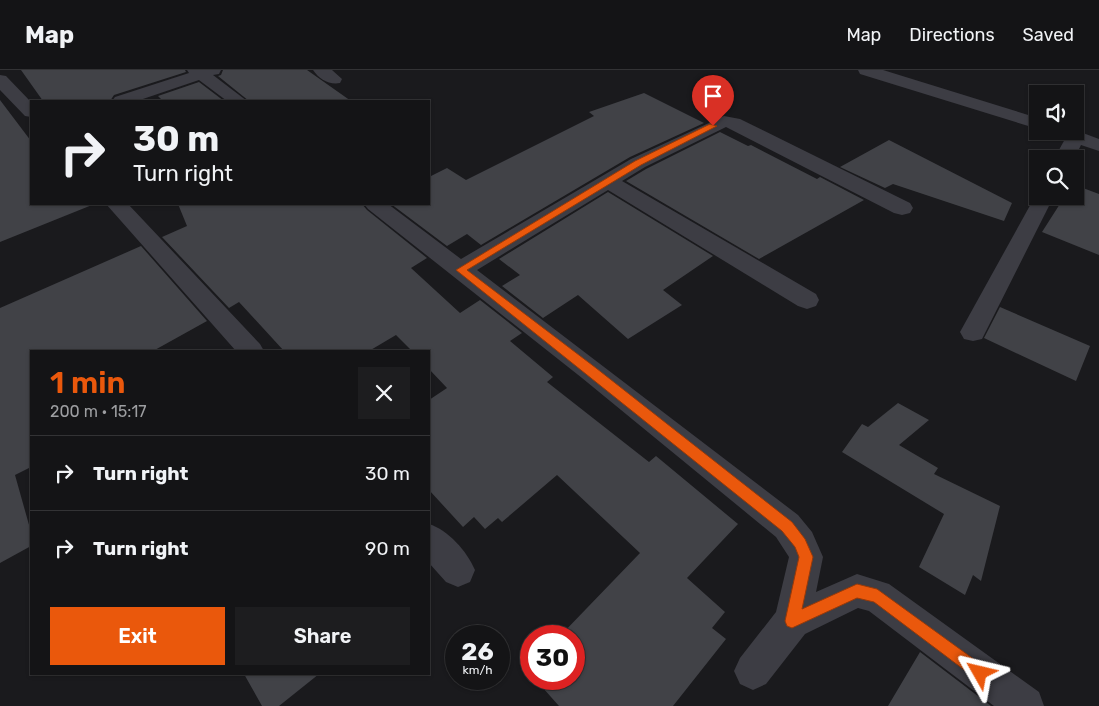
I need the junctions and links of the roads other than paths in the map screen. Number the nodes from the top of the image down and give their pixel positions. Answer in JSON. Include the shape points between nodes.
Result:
{"nodes":[{"id":1,"x":866,"y":70,"type":"edge"},
{"id":2,"x":203,"y":71,"type":"edge"},
{"id":3,"x":0,"y":80,"type":"edge"},
{"id":4,"x":124,"y":100,"type":"edge"},
{"id":5,"x":237,"y":100,"type":"edge"},
{"id":6,"x":30,"y":111,"type":"edge"},
{"id":7,"x":1029,"y":121,"type":"edge"},
{"id":8,"x":1084,"y":139,"type":"edge"},
{"id":9,"x":1099,"y":144,"type":"edge"},
{"id":10,"x":607,"y":181,"type":"junction"},
{"id":11,"x":117,"y":205,"type":"edge"},
{"id":12,"x":376,"y":205,"type":"edge"},
{"id":13,"x":1039,"y":205,"type":"edge"},
{"id":14,"x":902,"y":208,"type":"dead end"},
{"id":15,"x":460,"y":270,"type":"junction"},
{"id":16,"x":807,"y":300,"type":"dead end"},
{"id":17,"x":973,"y":332,"type":"dead end"},
{"id":18,"x":250,"y":350,"type":"edge"},
{"id":19,"x":430,"y":540,"type":"edge"},
{"id":20,"x":458,"y":570,"type":"dead end"},
{"id":21,"x":792,"y":621,"type":"junction"},
{"id":22,"x":753,"y":671,"type":"dead end"},
{"id":23,"x":1025,"y":706,"type":"edge"}],
"edges":[{"from":1,"to":7,"type":"street"},
{"from":2,"to":4,"type":"street"},
{"from":2,"to":5,"type":"street"},
{"from":3,"to":6,"type":"street"},
{"from":8,"to":9,"type":"street"},
{"from":10,"to":14,"type":"street","via":[[663,150],[727,121]]},
{"from":10,"to":15,"type":"street"},
{"from":10,"to":16,"type":"street"},
{"from":11,"to":18,"type":"street"},
{"from":12,"to":15,"type":"street"},
{"from":13,"to":17,"type":"street"},
{"from":15,"to":21,"type":"street","via":[[787,526],[806,557]]},
{"from":19,"to":20,"type":"street"},
{"from":21,"to":22,"type":"street"},
{"from":21,"to":23,"type":"street","via":[[857,591],[877,596]]}]}
